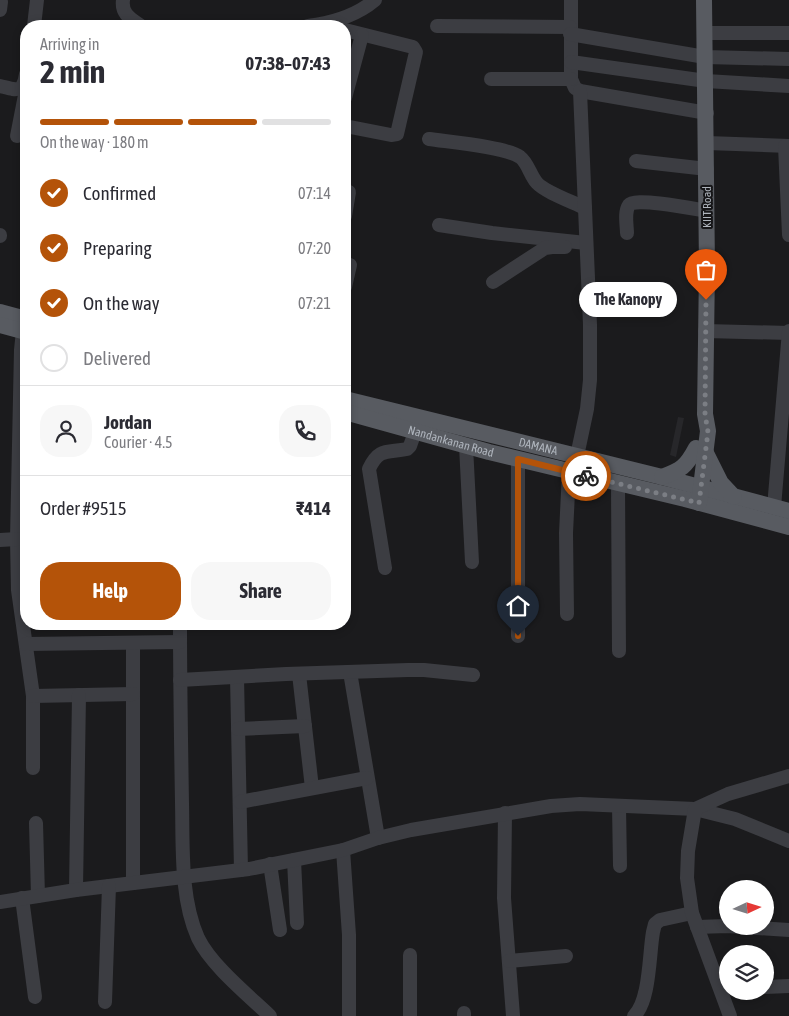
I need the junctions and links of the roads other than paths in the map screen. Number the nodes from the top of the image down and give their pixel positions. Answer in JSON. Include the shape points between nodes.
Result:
{"nodes":[{"id":1,"x":37,"y":0,"type":"edge"},
{"id":2,"x":123,"y":0,"type":"edge"},
{"id":3,"x":375,"y":0,"type":"edge"},
{"id":4,"x":571,"y":0,"type":"edge"},
{"id":5,"x":704,"y":0,"type":"edge"},
{"id":6,"x":35,"y":20,"type":"edge"},
{"id":7,"x":132,"y":20,"type":"edge"},
{"id":8,"x":338,"y":20,"type":"edge"},
{"id":9,"x":437,"y":26,"type":"dead end"},
{"id":10,"x":570,"y":31,"type":"junction"},
{"id":11,"x":351,"y":32,"type":"edge"},
{"id":12,"x":705,"y":33,"type":"junction"},
{"id":13,"x":789,"y":33,"type":"edge"},
{"id":14,"x":362,"y":35,"type":"junction"},
{"id":15,"x":705,"y":57,"type":"junction"},
{"id":16,"x":789,"y":59,"type":"edge"},
{"id":17,"x":570,"y":62,"type":"junction"},
{"id":18,"x":351,"y":76,"type":"edge"},
{"id":19,"x":571,"y":79,"type":"junction"},
{"id":20,"x":491,"y":80,"type":"dead end"},
{"id":21,"x":706,"y":82,"type":"junction"},
{"id":22,"x":20,"y":84,"type":"edge"},
{"id":23,"x":0,"y":86,"type":"edge"},
{"id":24,"x":789,"y":86,"type":"edge"},
{"id":25,"x":580,"y":90,"type":"junction"},
{"id":26,"x":707,"y":113,"type":"junction"},
{"id":27,"x":20,"y":121,"type":"edge"},
{"id":28,"x":351,"y":127,"type":"edge"},
{"id":29,"x":17,"y":136,"type":"dead end"},
{"id":30,"x":429,"y":139,"type":"dead end"},
{"id":31,"x":707,"y":143,"type":"junction"},
{"id":32,"x":787,"y":146,"type":"edge"},
{"id":33,"x":636,"y":161,"type":"dead end"},
{"id":34,"x":707,"y":169,"type":"junction"},
{"id":35,"x":585,"y":208,"type":"junction"},
{"id":36,"x":707,"y":211,"type":"junction"},
{"id":37,"x":439,"y":225,"type":"dead end"},
{"id":38,"x":627,"y":233,"type":"dead end"},
{"id":39,"x":789,"y":235,"type":"edge"},
{"id":40,"x":586,"y":245,"type":"junction"},
{"id":41,"x":493,"y":282,"type":"dead end"},
{"id":42,"x":0,"y":312,"type":"edge"},
{"id":43,"x":0,"y":325,"type":"edge"},
{"id":44,"x":20,"y":325,"type":"edge"},
{"id":45,"x":20,"y":327,"type":"edge"},
{"id":46,"x":705,"y":331,"type":"junction"},
{"id":47,"x":789,"y":332,"type":"edge"},
{"id":48,"x":351,"y":400,"type":"edge"},
{"id":49,"x":786,"y":406,"type":"edge"},
{"id":50,"x":351,"y":414,"type":"edge"},
{"id":51,"x":20,"y":426,"type":"edge"},
{"id":52,"x":415,"y":432,"type":"junction"},
{"id":53,"x":466,"y":446,"type":"junction"},
{"id":54,"x":785,"y":446,"type":"edge"},
{"id":55,"x":701,"y":450,"type":"junction"},
{"id":56,"x":577,"y":456,"type":"junction"},
{"id":57,"x":518,"y":459,"type":"junction"},
{"id":58,"x":569,"y":472,"type":"junction"},
{"id":59,"x":662,"y":477,"type":"junction"},
{"id":60,"x":618,"y":484,"type":"junction"},
{"id":61,"x":693,"y":493,"type":"junction"},
{"id":62,"x":735,"y":498,"type":"junction"},
{"id":63,"x":782,"y":509,"type":"edge"},
{"id":64,"x":789,"y":527,"type":"edge"},
{"id":65,"x":0,"y":540,"type":"edge"},
{"id":66,"x":17,"y":540,"type":"junction"},
{"id":67,"x":472,"y":562,"type":"dead end"},
{"id":68,"x":385,"y":568,"type":"dead end"},
{"id":69,"x":20,"y":570,"type":"edge"},
{"id":70,"x":567,"y":614,"type":"dead end"},
{"id":71,"x":25,"y":630,"type":"edge"},
{"id":72,"x":180,"y":630,"type":"edge"},
{"id":73,"x":518,"y":636,"type":"dead end"},
{"id":74,"x":133,"y":642,"type":"junction"},
{"id":75,"x":180,"y":642,"type":"junction"},
{"id":76,"x":26,"y":644,"type":"junction"},
{"id":77,"x":619,"y":651,"type":"dead end"},
{"id":78,"x":350,"y":672,"type":"junction"},
{"id":79,"x":299,"y":674,"type":"junction"},
{"id":80,"x":473,"y":675,"type":"dead end"},
{"id":81,"x":237,"y":677,"type":"junction"},
{"id":82,"x":180,"y":680,"type":"junction"},
{"id":83,"x":133,"y":694,"type":"junction"},
{"id":84,"x":79,"y":695,"type":"junction"},
{"id":85,"x":33,"y":696,"type":"junction"},
{"id":86,"x":305,"y":726,"type":"junction"},
{"id":87,"x":238,"y":729,"type":"junction"},
{"id":88,"x":33,"y":768,"type":"dead end"},
{"id":89,"x":789,"y":776,"type":"edge"},
{"id":90,"x":367,"y":778,"type":"junction"},
{"id":91,"x":312,"y":788,"type":"junction"},
{"id":92,"x":240,"y":802,"type":"junction"},
{"id":93,"x":620,"y":806,"type":"junction"},
{"id":94,"x":695,"y":810,"type":"junction"},
{"id":95,"x":506,"y":812,"type":"junction"},
{"id":96,"x":36,"y":823,"type":"dead end"},
{"id":97,"x":378,"y":838,"type":"junction"},
{"id":98,"x":789,"y":841,"type":"edge"},
{"id":99,"x":343,"y":850,"type":"junction"},
{"id":100,"x":294,"y":860,"type":"junction"},
{"id":101,"x":270,"y":864,"type":"junction"},
{"id":102,"x":620,"y":866,"type":"dead end"},
{"id":103,"x":242,"y":870,"type":"junction"},
{"id":104,"x":184,"y":877,"type":"junction"},
{"id":105,"x":133,"y":883,"type":"junction"},
{"id":106,"x":109,"y":886,"type":"junction"},
{"id":107,"x":76,"y":890,"type":"junction"},
{"id":108,"x":38,"y":896,"type":"junction"},
{"id":109,"x":22,"y":898,"type":"junction"},
{"id":110,"x":0,"y":902,"type":"edge"},
{"id":111,"x":692,"y":912,"type":"junction"},
{"id":112,"x":296,"y":923,"type":"dead end"},
{"id":113,"x":697,"y":927,"type":"junction"},
{"id":114,"x":280,"y":930,"type":"dead end"},
{"id":115,"x":789,"y":930,"type":"edge"},
{"id":116,"x":410,"y":955,"type":"dead end"},
{"id":117,"x":566,"y":956,"type":"dead end"},
{"id":118,"x":509,"y":960,"type":"junction"},
{"id":119,"x":719,"y":976,"type":"edge"},
{"id":120,"x":789,"y":986,"type":"edge"},
{"id":121,"x":774,"y":987,"type":"edge"},
{"id":122,"x":35,"y":997,"type":"dead end"},
{"id":123,"x":727,"y":1000,"type":"edge"},
{"id":124,"x":105,"y":1002,"type":"dead end"},
{"id":125,"x":270,"y":1016,"type":"edge"},
{"id":126,"x":349,"y":1016,"type":"edge"},
{"id":127,"x":410,"y":1016,"type":"edge"},
{"id":128,"x":513,"y":1016,"type":"edge"},
{"id":129,"x":634,"y":1016,"type":"edge"},
{"id":130,"x":730,"y":1016,"type":"edge"}],
"edges":[{"from":1,"to":6,"type":"street"},
{"from":2,"to":7,"type":"street","via":[[123,11]]},
{"from":3,"to":8,"type":"street","via":[[356,14]]},
{"from":4,"to":10,"type":"street"},
{"from":5,"to":12,"type":"main road","name":"KIIT Road"},
{"from":9,"to":10,"type":"street"},
{"from":10,"to":15,"type":"street"},
{"from":10,"to":17,"type":"street"},
{"from":11,"to":14,"type":"street"},
{"from":12,"to":13,"type":"street"},
{"from":12,"to":15,"type":"main road","name":"KIIT Road"},
{"from":14,"to":18,"type":"street"},
{"from":14,"to":28,"type":"street","via":[[413,47],[416,52],[397,134],[392,136]]},
{"from":15,"to":16,"type":"street"},
{"from":15,"to":21,"type":"main road","name":"KIIT Road"},
{"from":17,"to":19,"type":"street"},
{"from":17,"to":21,"type":"street"},
{"from":19,"to":20,"type":"street"},
{"from":19,"to":25,"type":"street","via":[[574,88]]},
{"from":21,"to":24,"type":"street"},
{"from":21,"to":26,"type":"main road","name":"KIIT Road"},
{"from":22,"to":23,"type":"street","via":[[12,89]]},
{"from":25,"to":26,"type":"street"},
{"from":25,"to":35,"type":"street"},
{"from":26,"to":31,"type":"main road","name":"KIIT Road"},
{"from":27,"to":29,"type":"street"},
{"from":30,"to":35,"type":"street","via":[[502,150],[522,158],[541,187]]},
{"from":31,"to":32,"type":"street"},
{"from":31,"to":34,"type":"main road","name":"KIIT Road"},
{"from":32,"to":39,"type":"street"},
{"from":33,"to":34,"type":"street"},
{"from":34,"to":36,"type":"main road","name":"KIIT Road"},
{"from":35,"to":40,"type":"street"},
{"from":36,"to":38,"type":"street","via":[[632,203],[628,206]]},
{"from":36,"to":46,"type":"main road","name":"KIIT Road"},
{"from":37,"to":40,"type":"street"},
{"from":40,"to":41,"type":"street","via":[[546,248]]},
{"from":40,"to":56,"type":"street","via":[[590,380]]},
{"from":42,"to":44,"type":"main road"},
{"from":43,"to":45,"type":"main road"},
{"from":46,"to":47,"type":"street"},
{"from":46,"to":55,"type":"main road","name":"KIIT Road","via":[[708,432]]},
{"from":47,"to":49,"type":"street"},
{"from":48,"to":56,"type":"main road","name":"DAMANA"},
{"from":49,"to":54,"type":"street"},
{"from":50,"to":52,"type":"main road","name":"Nandankanan Road"},
{"from":51,"to":66,"type":"street"},
{"from":52,"to":53,"type":"main road","name":"Nandankanan Road"},
{"from":52,"to":68,"type":"street","via":[[407,449],[382,452],[369,469]]},
{"from":53,"to":57,"type":"main road","name":"Nandankanan Road"},
{"from":53,"to":67,"type":"street"},
{"from":54,"to":63,"type":"street"},
{"from":55,"to":59,"type":"main road","via":[[681,470]]},
{"from":55,"to":61,"type":"main road","name":"KIIT Road"},
{"from":55,"to":62,"type":"main road","via":[[721,483]]},
{"from":56,"to":59,"type":"main road","name":"DAMANA"},
{"from":57,"to":58,"type":"main road","name":"Nandankanan Road"},
{"from":57,"to":73,"type":"street"},
{"from":58,"to":60,"type":"main road","name":"Nandankanan Road"},
{"from":58,"to":70,"type":"street"},
{"from":59,"to":61,"type":"main road","name":"DAMANA"},
{"from":60,"to":61,"type":"main road","name":"Nandankanan Road"},
{"from":60,"to":77,"type":"street"},
{"from":61,"to":62,"type":"main road","name":"DAMANA"},
{"from":61,"to":64,"type":"main road","name":"Nandankanan Road"},
{"from":62,"to":63,"type":"main road","name":"DAMANA"},
{"from":65,"to":66,"type":"street"},
{"from":66,"to":69,"type":"street"},
{"from":71,"to":76,"type":"street"},
{"from":72,"to":75,"type":"street"},
{"from":74,"to":75,"type":"street"},
{"from":74,"to":76,"type":"street"},
{"from":74,"to":83,"type":"street"},
{"from":75,"to":82,"type":"street"},
{"from":76,"to":85,"type":"street"},
{"from":78,"to":79,"type":"street"},
{"from":78,"to":80,"type":"street","via":[[424,670]]},
{"from":78,"to":90,"type":"street"},
{"from":79,"to":81,"type":"street"},
{"from":79,"to":86,"type":"street"},
{"from":81,"to":82,"type":"street"},
{"from":81,"to":87,"type":"street"},
{"from":82,"to":104,"type":"street"},
{"from":83,"to":84,"type":"street"},
{"from":83,"to":105,"type":"street"},
{"from":84,"to":85,"type":"street"},
{"from":84,"to":107,"type":"street"},
{"from":85,"to":88,"type":"street"},
{"from":86,"to":87,"type":"street"},
{"from":86,"to":91,"type":"street"},
{"from":87,"to":92,"type":"street"},
{"from":89,"to":94,"type":"street","via":[[728,794]]},
{"from":90,"to":91,"type":"street"},
{"from":90,"to":97,"type":"street"},
{"from":91,"to":92,"type":"street"},
{"from":92,"to":103,"type":"street"},
{"from":93,"to":94,"type":"street"},
{"from":93,"to":95,"type":"street","via":[[580,804]]},
{"from":93,"to":102,"type":"street"},
{"from":94,"to":98,"type":"street","via":[[734,819]]},
{"from":94,"to":111,"type":"street","via":[[687,878]]},
{"from":95,"to":97,"type":"street"},
{"from":95,"to":118,"type":"street","via":[[504,898]]},
{"from":96,"to":108,"type":"street"},
{"from":97,"to":99,"type":"street"},
{"from":99,"to":100,"type":"street"},
{"from":99,"to":126,"type":"street","via":[[349,935]]},
{"from":100,"to":101,"type":"street"},
{"from":100,"to":112,"type":"street"},
{"from":101,"to":103,"type":"street"},
{"from":101,"to":114,"type":"street"},
{"from":103,"to":104,"type":"street"},
{"from":104,"to":105,"type":"street"},
{"from":104,"to":125,"type":"street","via":[[192,920],[204,949]]},
{"from":105,"to":106,"type":"street"},
{"from":106,"to":107,"type":"street"},
{"from":106,"to":124,"type":"street"},
{"from":107,"to":108,"type":"street"},
{"from":108,"to":109,"type":"street"},
{"from":109,"to":110,"type":"street"},
{"from":109,"to":122,"type":"street"},
{"from":111,"to":113,"type":"street"},
{"from":111,"to":129,"type":"street","via":[[655,924],[645,998]]},
{"from":113,"to":115,"type":"street"},
{"from":113,"to":119,"type":"street"},
{"from":116,"to":127,"type":"street"},
{"from":117,"to":118,"type":"street"},
{"from":118,"to":128,"type":"street"},
{"from":120,"to":121,"type":"street"},
{"from":123,"to":130,"type":"street"}]}
